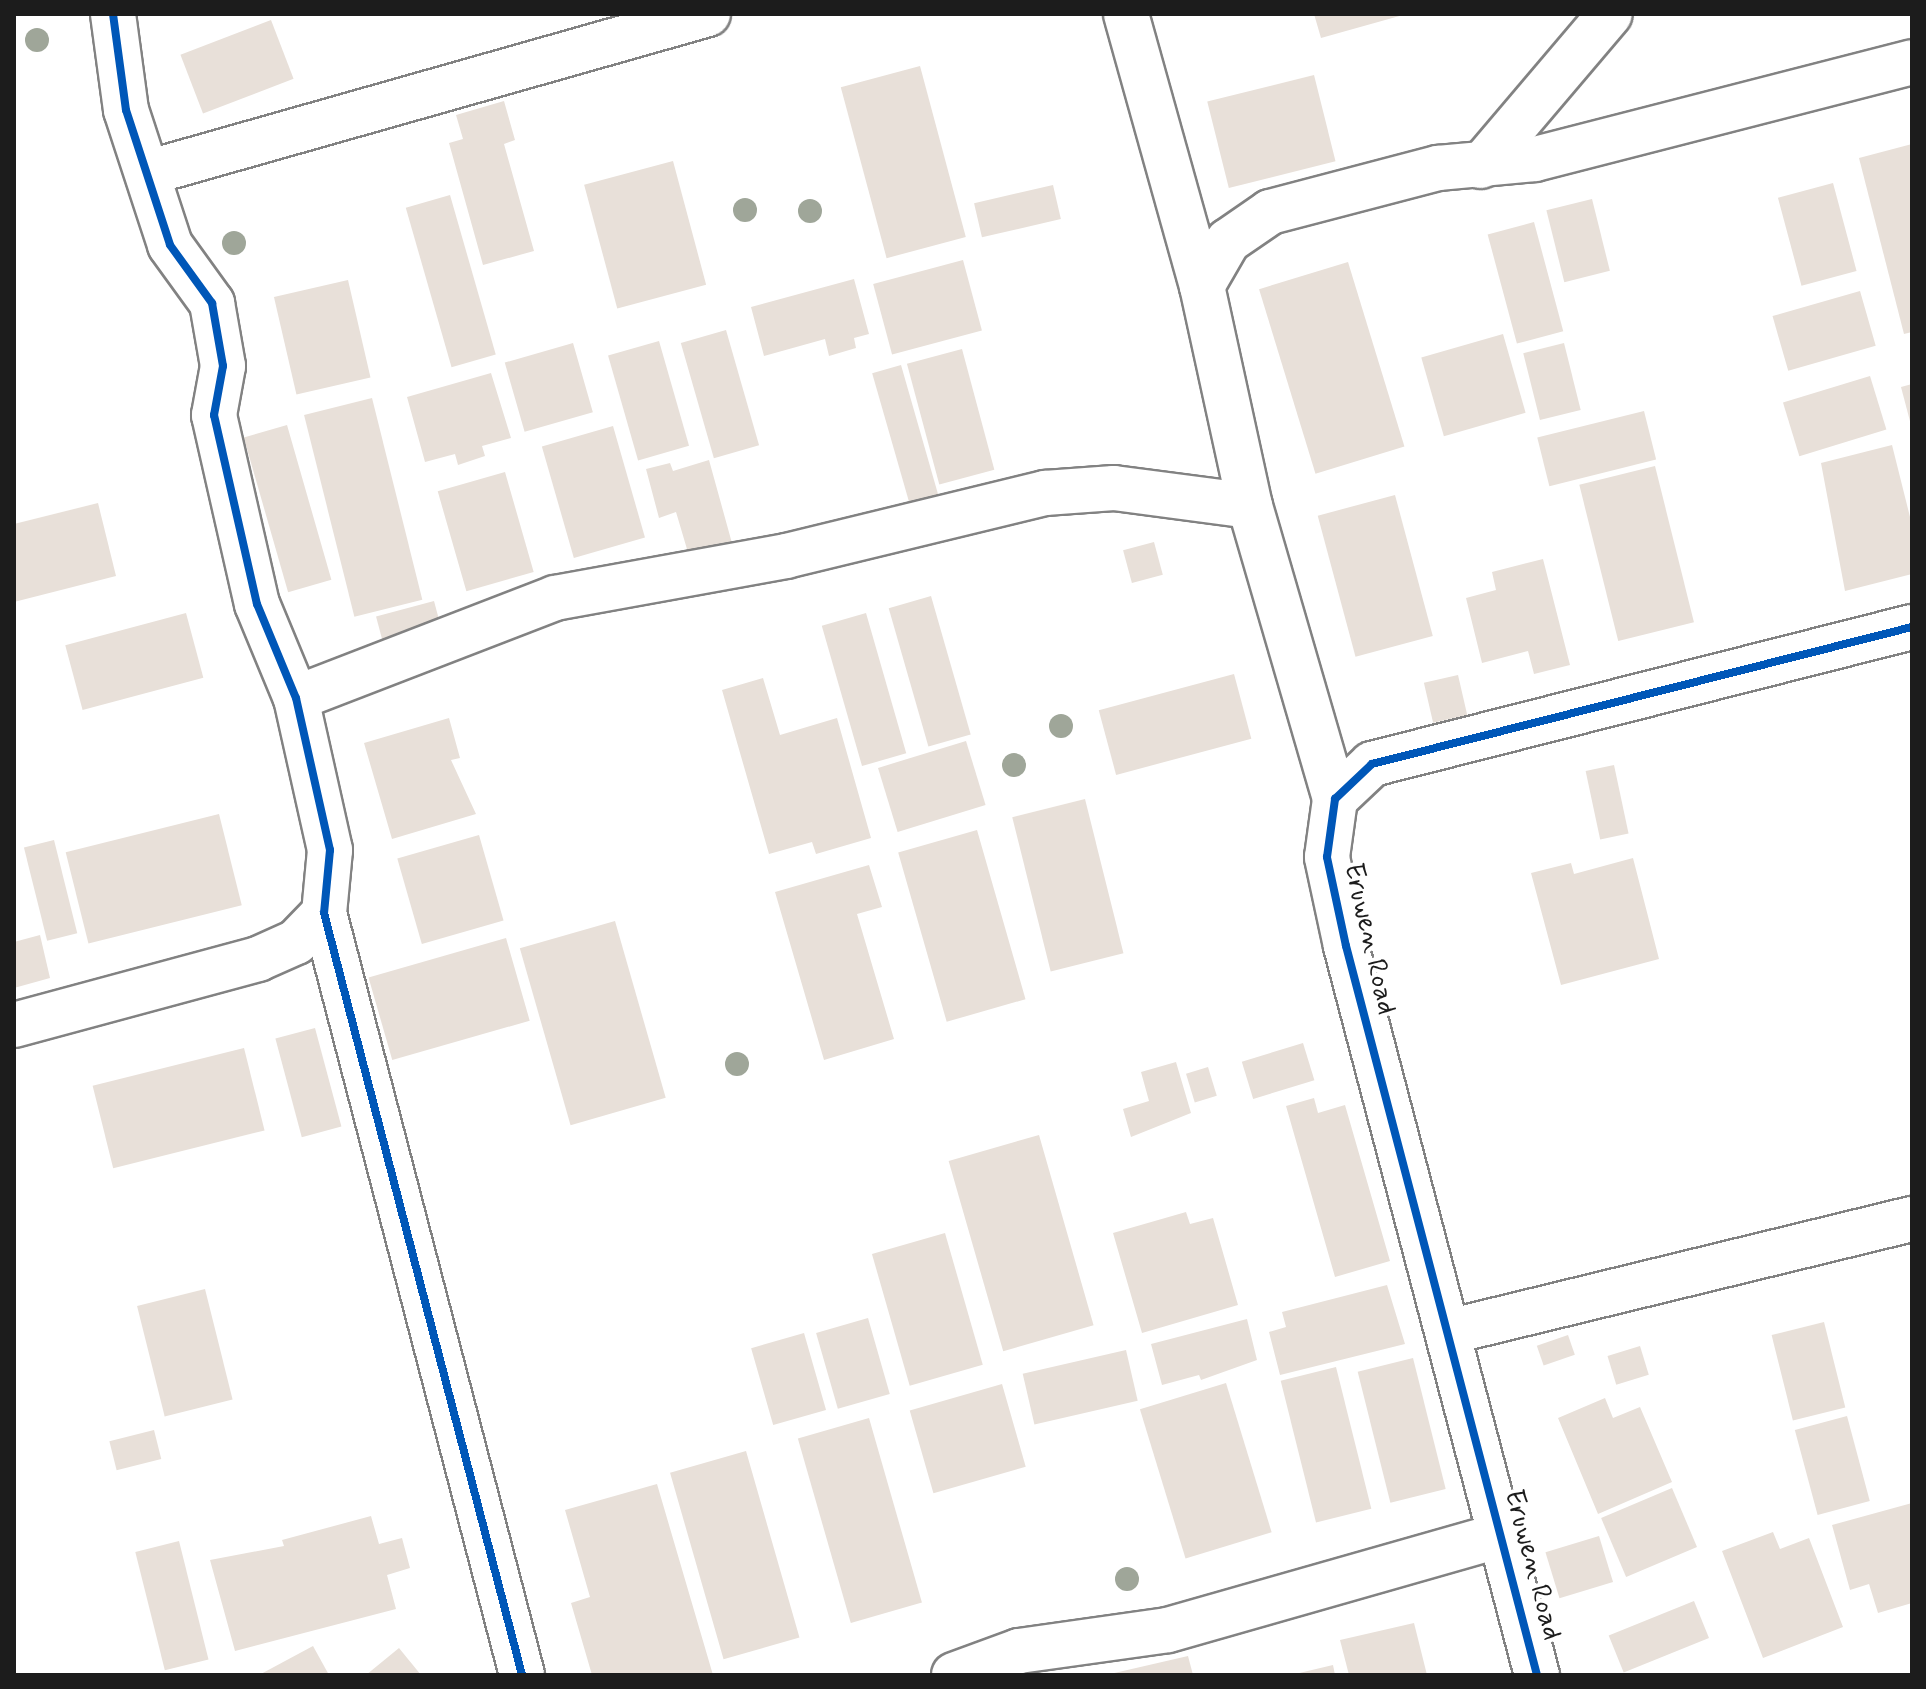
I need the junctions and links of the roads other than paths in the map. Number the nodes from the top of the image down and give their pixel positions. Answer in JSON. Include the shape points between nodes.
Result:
{"nodes":[{"id":1,"x":113,"y":14,"type":"edge"},
{"id":2,"x":708,"y":14,"type":"edge"},
{"id":3,"x":1126,"y":14,"type":"edge"},
{"id":4,"x":1610,"y":14,"type":"edge"},
{"id":5,"x":1912,"y":62,"type":"edge"},
{"id":6,"x":1481,"y":166,"type":"junction"},
{"id":7,"x":147,"y":173,"type":"junction"},
{"id":8,"x":1202,"y":286,"type":"junction"},
{"id":9,"x":1250,"y":506,"type":"junction"},
{"id":10,"x":1912,"y":627,"type":"edge"},
{"id":11,"x":296,"y":698,"type":"junction"},
{"id":12,"x":1335,"y":799,"type":"junction"},
{"id":13,"x":324,"y":913,"type":"junction"},
{"id":14,"x":14,"y":1025,"type":"edge"},
{"id":15,"x":1912,"y":1219,"type":"edge"},
{"id":16,"x":1448,"y":1332,"type":"junction"},
{"id":17,"x":1501,"y":1535,"type":"junction"},
{"id":18,"x":522,"y":1675,"type":"edge"},
{"id":19,"x":954,"y":1675,"type":"edge"},
{"id":20,"x":1537,"y":1675,"type":"edge"}],
"edges":[{"from":1,"to":7,"type":"street","via":[[126,110]]},
{"from":2,"to":7,"type":"street"},
{"from":3,"to":8,"type":"street"},
{"from":4,"to":6,"type":"street"},
{"from":5,"to":6,"type":"street","via":[[1535,159]]},
{"from":6,"to":8,"type":"street","via":[[1438,168],[1270,212],[1228,241]]},
{"from":7,"to":11,"type":"street","via":[[178,262],[212,303],[223,366],[214,415],[257,604]]},
{"from":8,"to":9,"type":"street"},
{"from":9,"to":11,"type":"street","via":[[1114,488],[1045,493],[786,556],[555,598]]},
{"from":9,"to":12,"type":"street"},
{"from":10,"to":12,"type":"street","via":[[1372,764]]},
{"from":11,"to":13,"type":"street","via":[[330,850]]},
{"from":12,"to":16,"type":"street","name":"Eruwen Road","via":[[1327,857]]},
{"from":13,"to":14,"type":"street","via":[[296,942],[245,963]]},
{"from":13,"to":18,"type":"street"},
{"from":15,"to":16,"type":"street"},
{"from":16,"to":17,"type":"street","name":"Eruwen Road"},
{"from":17,"to":19,"type":"street","via":[[1168,1630],[1019,1651]]},
{"from":17,"to":20,"type":"street","name":"Eruwen Road"}]}
